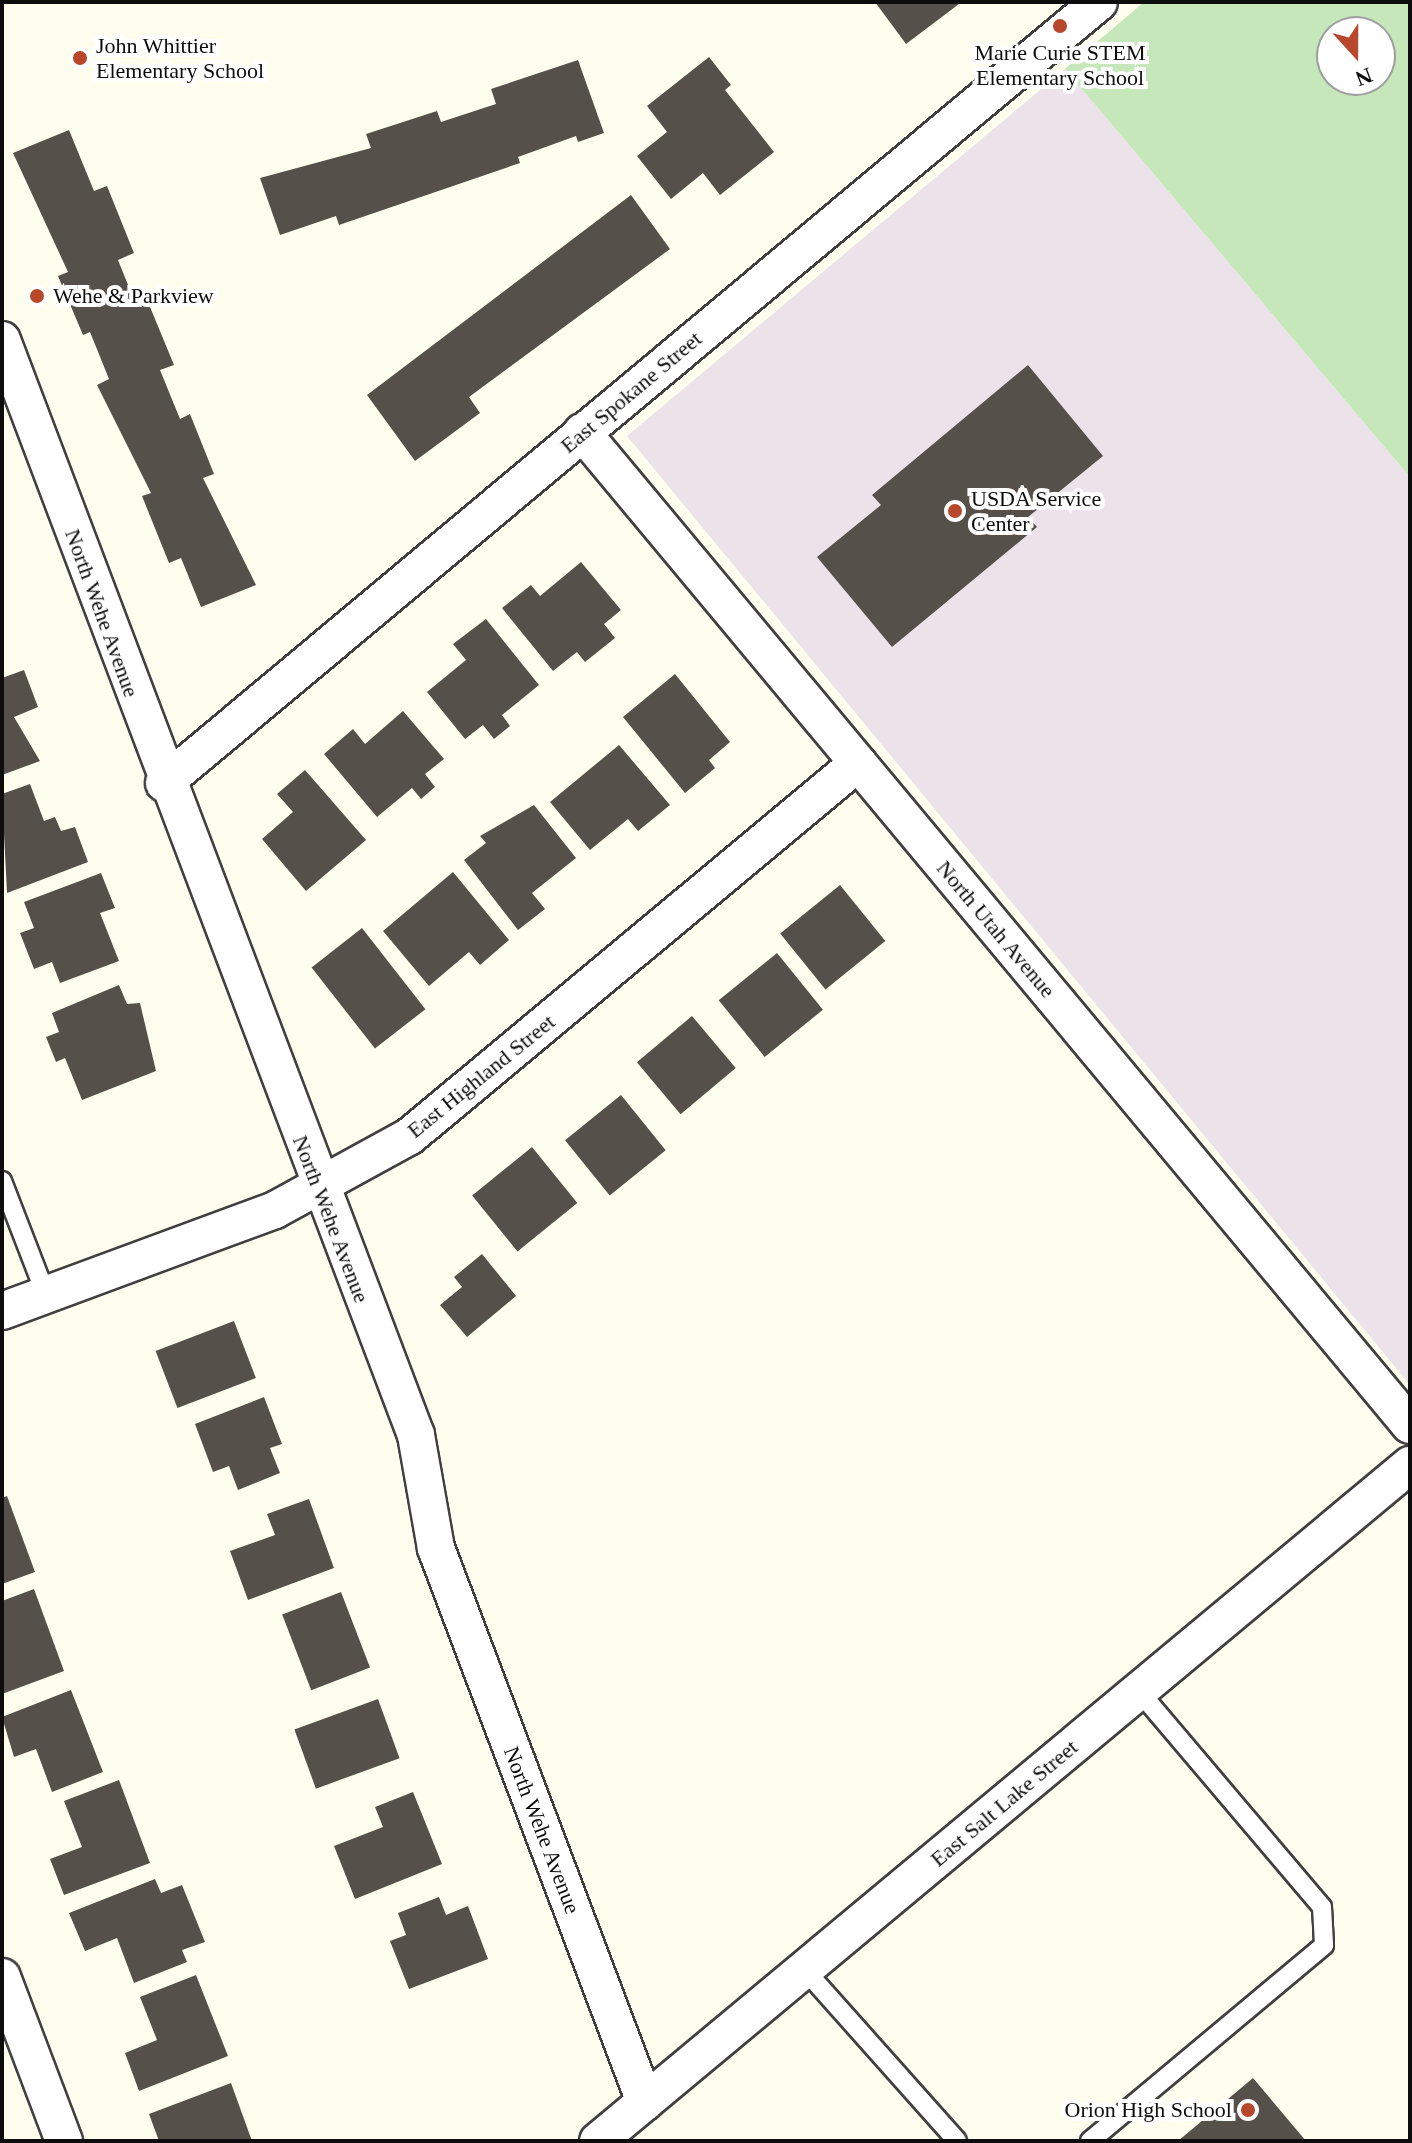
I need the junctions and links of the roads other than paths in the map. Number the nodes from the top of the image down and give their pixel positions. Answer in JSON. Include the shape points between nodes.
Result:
{"nodes":[{"id":1,"x":1099,"y":2,"type":"edge"},
{"id":2,"x":2,"y":340,"type":"edge"},
{"id":3,"x":582,"y":432,"type":"junction"},
{"id":4,"x":858,"y":763,"type":"junction"},
{"id":5,"x":164,"y":783,"type":"junction"},
{"id":6,"x":2,"y":1181,"type":"edge"},
{"id":7,"x":318,"y":1184,"type":"junction"},
{"id":8,"x":46,"y":1295,"type":"junction"},
{"id":9,"x":2,"y":1311,"type":"edge"},
{"id":10,"x":1410,"y":1425,"type":"edge"},
{"id":11,"x":1410,"y":1465,"type":"edge"},
{"id":12,"x":1139,"y":1691,"type":"junction"},
{"id":13,"x":804,"y":1969,"type":"junction"},
{"id":14,"x":2,"y":1977,"type":"edge"},
{"id":15,"x":645,"y":2102,"type":"junction"},
{"id":16,"x":64,"y":2141,"type":"edge"},
{"id":17,"x":598,"y":2141,"type":"edge"},
{"id":18,"x":957,"y":2141,"type":"edge"},
{"id":19,"x":1090,"y":2141,"type":"edge"}],
"edges":[{"from":1,"to":3,"type":"street","name":"East Spokane Street"},
{"from":2,"to":5,"type":"street","name":"North Wehe Avenue"},
{"from":3,"to":4,"type":"street","name":"North Utah Avenue"},
{"from":3,"to":5,"type":"street","name":"East Spokane Street"},
{"from":4,"to":7,"type":"street","name":"East Highland Street","via":[[434,1119]]},
{"from":4,"to":10,"type":"street","name":"North Utah Avenue"},
{"from":5,"to":7,"type":"street","name":"North Wehe Avenue"},
{"from":6,"to":8,"type":"lane"},
{"from":7,"to":8,"type":"street","name":"East Highland Street","via":[[275,1210]]},
{"from":7,"to":15,"type":"street","name":"North Wehe Avenue","via":[[416,1435],[436,1548]]},
{"from":8,"to":9,"type":"street","name":"East Highland Street"},
{"from":11,"to":12,"type":"street","name":"East Salt Lake Street"},
{"from":12,"to":13,"type":"street","name":"East Salt Lake Street"},
{"from":12,"to":19,"type":"lane","via":[[1322,1907],[1324,1945]]},
{"from":13,"to":15,"type":"street","name":"East Salt Lake Street"},
{"from":13,"to":18,"type":"lane"},
{"from":14,"to":16,"type":"street"},
{"from":15,"to":17,"type":"street","name":"East Salt Lake Street"}]}
